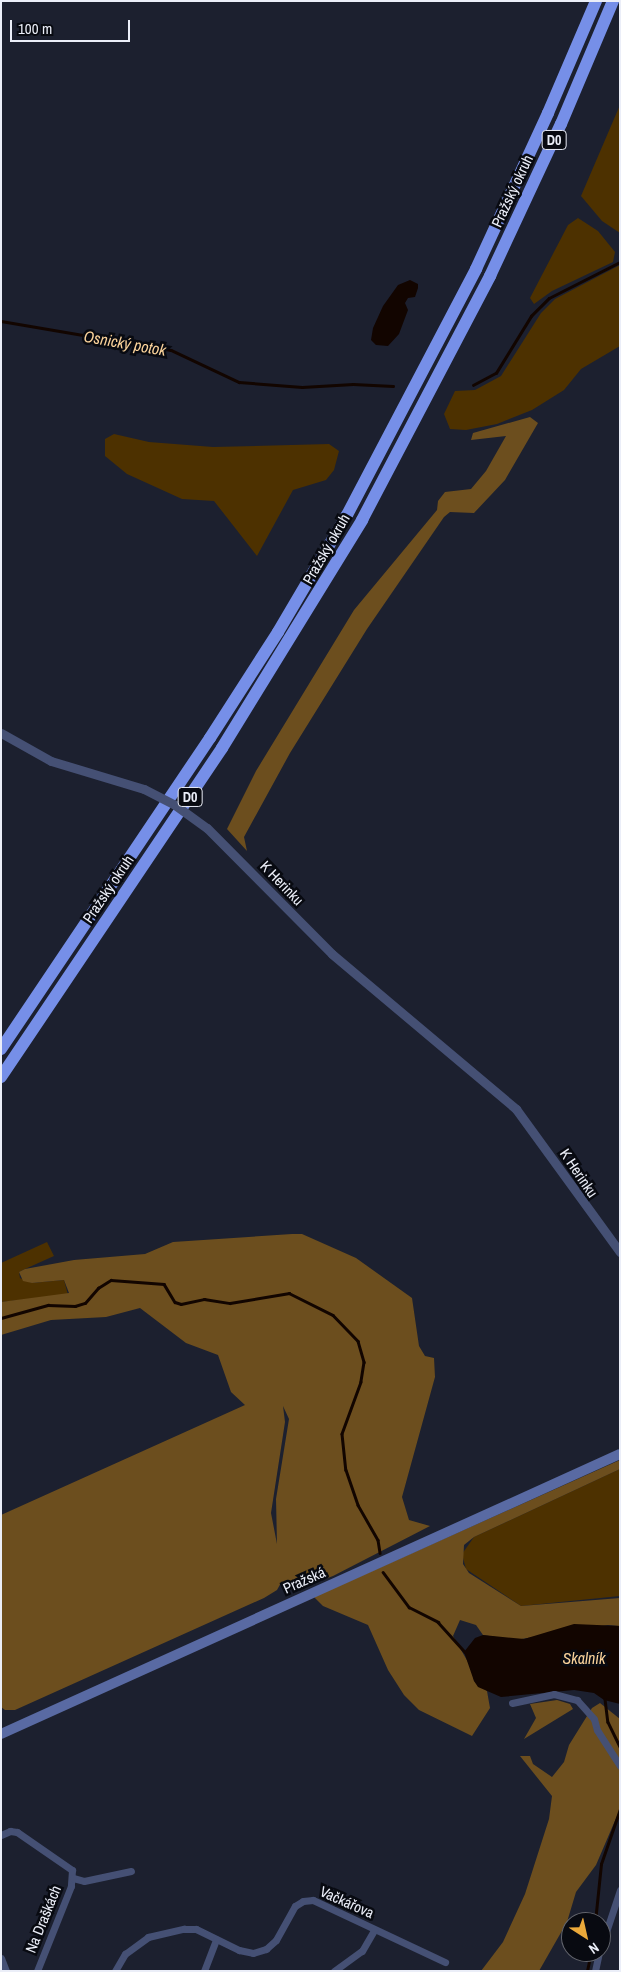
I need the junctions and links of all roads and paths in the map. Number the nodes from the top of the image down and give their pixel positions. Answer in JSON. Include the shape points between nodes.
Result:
{"nodes":[{"id":1,"x":596,"y":1,"type":"edge"},
{"id":2,"x":613,"y":1,"type":"edge"},
{"id":3,"x":1,"y":733,"type":"edge"},
{"id":4,"x":1,"y":1049,"type":"edge"},
{"id":5,"x":1,"y":1077,"type":"edge"},
{"id":6,"x":620,"y":1252,"type":"edge"},
{"id":7,"x":620,"y":1454,"type":"edge"},
{"id":8,"x":512,"y":1703,"type":"dead end"},
{"id":9,"x":1,"y":1734,"type":"edge"},
{"id":10,"x":620,"y":1766,"type":"edge"},
{"id":11,"x":1,"y":1835,"type":"edge"},
{"id":12,"x":131,"y":1871,"type":"dead end"},
{"id":13,"x":73,"y":1878,"type":"junction"},
{"id":14,"x":620,"y":1890,"type":"edge"},
{"id":15,"x":611,"y":1917,"type":"edge"},
{"id":16,"x":374,"y":1930,"type":"junction"},
{"id":17,"x":216,"y":1940,"type":"junction"},
{"id":18,"x":1,"y":1958,"type":"edge"},
{"id":19,"x":445,"y":1962,"type":"dead end"},
{"id":20,"x":6,"y":1971,"type":"edge"},
{"id":21,"x":37,"y":1971,"type":"edge"},
{"id":22,"x":115,"y":1971,"type":"edge"},
{"id":23,"x":204,"y":1971,"type":"edge"},
{"id":24,"x":334,"y":1971,"type":"edge"}],
"edges":[{"from":1,"to":4,"type":"highway","name":"Pražský okruh","number":"D0","via":[[548,114],[428,365],[380,455],[273,640]]},
{"from":2,"to":5,"type":"highway","name":"Pražský okruh","number":"D0","via":[[561,124],[446,364],[398,455],[327,579],[222,748]]},
{"from":3,"to":6,"type":"street","name":"K Herinku","bridge":true,"via":[[51,761],[144,789],[208,828],[332,954],[514,1107]]},
{"from":7,"to":9,"type":"main road","name":"Pražská"},
{"from":8,"to":10,"type":"street","via":[[554,1694],[577,1700],[594,1719],[597,1730]]},
{"from":11,"to":13,"type":"street","name":"Na Draškách","via":[[18,1832],[65,1862],[72,1870]]},
{"from":12,"to":13,"type":"street","name":"Na Draškách","via":[[84,1881]]},
{"from":13,"to":21,"type":"street","name":"Na Draškách"},
{"from":14,"to":15,"type":"street"},
{"from":16,"to":17,"type":"street","name":"Vačkářova","via":[[313,1900],[295,1906],[276,1940],[266,1949],[253,1953]]},
{"from":16,"to":19,"type":"street","name":"Vačkářova"},
{"from":16,"to":24,"type":"street","name":"Vačkářova","via":[[362,1951]]},
{"from":17,"to":22,"type":"street","name":"Vačkářova","via":[[196,1929],[148,1937],[125,1954]]},
{"from":17,"to":23,"type":"street"},
{"from":18,"to":20,"type":"street","name":"Na Draškách"}]}
